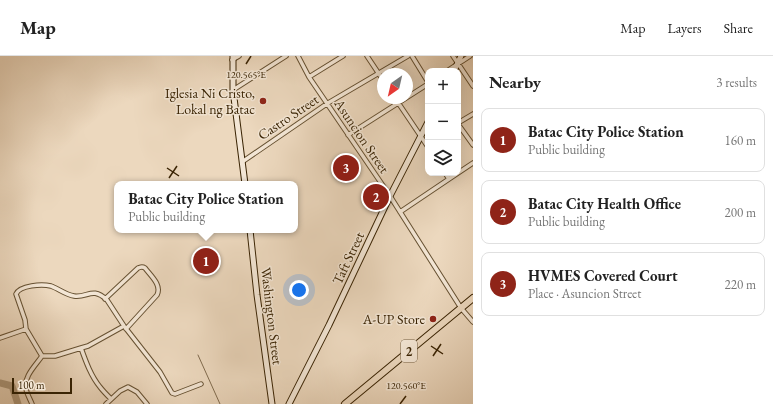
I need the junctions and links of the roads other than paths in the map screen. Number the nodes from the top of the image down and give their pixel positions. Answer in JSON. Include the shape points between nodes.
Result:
{"nodes":[{"id":1,"x":239,"y":56,"type":"edge"},
{"id":2,"x":286,"y":56,"type":"edge"},
{"id":3,"x":298,"y":56,"type":"edge"},
{"id":4,"x":343,"y":56,"type":"edge"},
{"id":5,"x":367,"y":56,"type":"edge"},
{"id":6,"x":408,"y":56,"type":"edge"},
{"id":7,"x":412,"y":56,"type":"edge"},
{"id":8,"x":453,"y":56,"type":"edge"},
{"id":9,"x":461,"y":56,"type":"edge"},
{"id":10,"x":470,"y":56,"type":"edge"},
{"id":11,"x":232,"y":58,"type":"edge"},
{"id":12,"x":458,"y":64,"type":"junction"},
{"id":13,"x":387,"y":68,"type":"edge"},
{"id":14,"x":452,"y":68,"type":"edge"},
{"id":15,"x":456,"y":68,"type":"edge"},
{"id":16,"x":377,"y":71,"type":"edge"},
{"id":17,"x":377,"y":74,"type":"edge"},
{"id":18,"x":309,"y":77,"type":"junction"},
{"id":19,"x":425,"y":78,"type":"edge"},
{"id":20,"x":425,"y":85,"type":"edge"},
{"id":21,"x":473,"y":86,"type":"edge"},
{"id":22,"x":232,"y":90,"type":"junction"},
{"id":23,"x":413,"y":94,"type":"edge"},
{"id":24,"x":328,"y":103,"type":"junction"},
{"id":25,"x":399,"y":104,"type":"joint"},
{"id":26,"x":473,"y":114,"type":"edge"},
{"id":27,"x":461,"y":121,"type":"edge"},
{"id":28,"x":461,"y":127,"type":"edge"},
{"id":29,"x":348,"y":135,"type":"junction"},
{"id":30,"x":425,"y":139,"type":"edge"},
{"id":31,"x":473,"y":145,"type":"edge"},
{"id":32,"x":242,"y":162,"type":"junction"},
{"id":33,"x":473,"y":163,"type":"edge"},
{"id":34,"x":447,"y":176,"type":"edge"},
{"id":35,"x":449,"y":180,"type":"junction"},
{"id":36,"x":245,"y":181,"type":"edge"},
{"id":37,"x":390,"y":196,"type":"junction"},
{"id":38,"x":400,"y":212,"type":"junction"},
{"id":39,"x":250,"y":233,"type":"edge"},
{"id":40,"x":473,"y":298,"type":"edge"},
{"id":41,"x":105,"y":299,"type":"junction"},
{"id":42,"x":461,"y":308,"type":"junction"},
{"id":43,"x":473,"y":322,"type":"edge"},
{"id":44,"x":125,"y":327,"type":"junction"},
{"id":45,"x":26,"y":330,"type":"junction"},
{"id":46,"x":0,"y":338,"type":"edge"},
{"id":47,"x":81,"y":348,"type":"junction"},
{"id":48,"x":42,"y":356,"type":"junction"},
{"id":49,"x":201,"y":384,"type":"dead end"},
{"id":50,"x":111,"y":399,"type":"junction"},
{"id":51,"x":32,"y":404,"type":"edge"},
{"id":52,"x":106,"y":404,"type":"edge"},
{"id":53,"x":147,"y":404,"type":"edge"},
{"id":54,"x":272,"y":404,"type":"edge"},
{"id":55,"x":289,"y":404,"type":"edge"},
{"id":56,"x":345,"y":404,"type":"edge"}],
"edges":[{"from":1,"to":11,"type":"street"},
{"from":2,"to":22,"type":"street"},
{"from":3,"to":18,"type":"street","name":"Asuncion Street"},
{"from":4,"to":18,"type":"street"},
{"from":5,"to":16,"type":"street"},
{"from":6,"to":13,"type":"street","name":"Castro Street"},
{"from":7,"to":19,"type":"street"},
{"from":8,"to":12,"type":"street"},
{"from":9,"to":12,"type":"street"},
{"from":10,"to":12,"type":"street"},
{"from":11,"to":22,"type":"street"},
{"from":12,"to":14,"type":"street"},
{"from":12,"to":15,"type":"street"},
{"from":12,"to":21,"type":"street"},
{"from":17,"to":24,"type":"street","name":"Castro Street"},
{"from":18,"to":24,"type":"street","name":"Asuncion Street"},
{"from":20,"to":23,"type":"street"},
{"from":22,"to":32,"type":"street"},
{"from":24,"to":29,"type":"street","name":"Asuncion Street"},
{"from":24,"to":32,"type":"street","name":"Castro Street"},
{"from":25,"to":29,"type":"street"},
{"from":25,"to":30,"type":"street"},
{"from":26,"to":27,"type":"street"},
{"from":28,"to":31,"type":"street"},
{"from":29,"to":37,"type":"street","name":"Asuncion Street"},
{"from":30,"to":37,"type":"street","name":"Taft Street"},
{"from":32,"to":36,"type":"street"},
{"from":33,"to":35,"type":"street"},
{"from":34,"to":35,"type":"street"},
{"from":35,"to":38,"type":"street"},
{"from":37,"to":38,"type":"street","name":"Asuncion Street"},
{"from":37,"to":55,"type":"street","name":"Taft Street"},
{"from":38,"to":42,"type":"street","name":"Asuncion Street"},
{"from":39,"to":54,"type":"street","name":"Washington Street"},
{"from":40,"to":42,"type":"highway","number":"2"},
{"from":41,"to":44,"type":"street"},
{"from":41,"to":44,"type":"street","via":[[140,267],[145,268],[158,285],[157,295]]},
{"from":41,"to":45,"type":"street","via":[[95,293],[76,296],[49,286],[21,288],[16,294],[26,320]]},
{"from":42,"to":43,"type":"street","name":"Asuncion Street"},
{"from":42,"to":56,"type":"highway","number":"2"},
{"from":44,"to":47,"type":"street"},
{"from":44,"to":49,"type":"street","via":[[160,372],[172,393]]},
{"from":45,"to":46,"type":"street"},
{"from":45,"to":48,"type":"street"},
{"from":47,"to":48,"type":"street","via":[[55,356]]},
{"from":47,"to":50,"type":"street","via":[[96,382]]},
{"from":48,"to":51,"type":"street","via":[[26,381]]},
{"from":50,"to":52,"type":"street"},
{"from":50,"to":53,"type":"street","via":[[128,387],[137,392]]}]}
